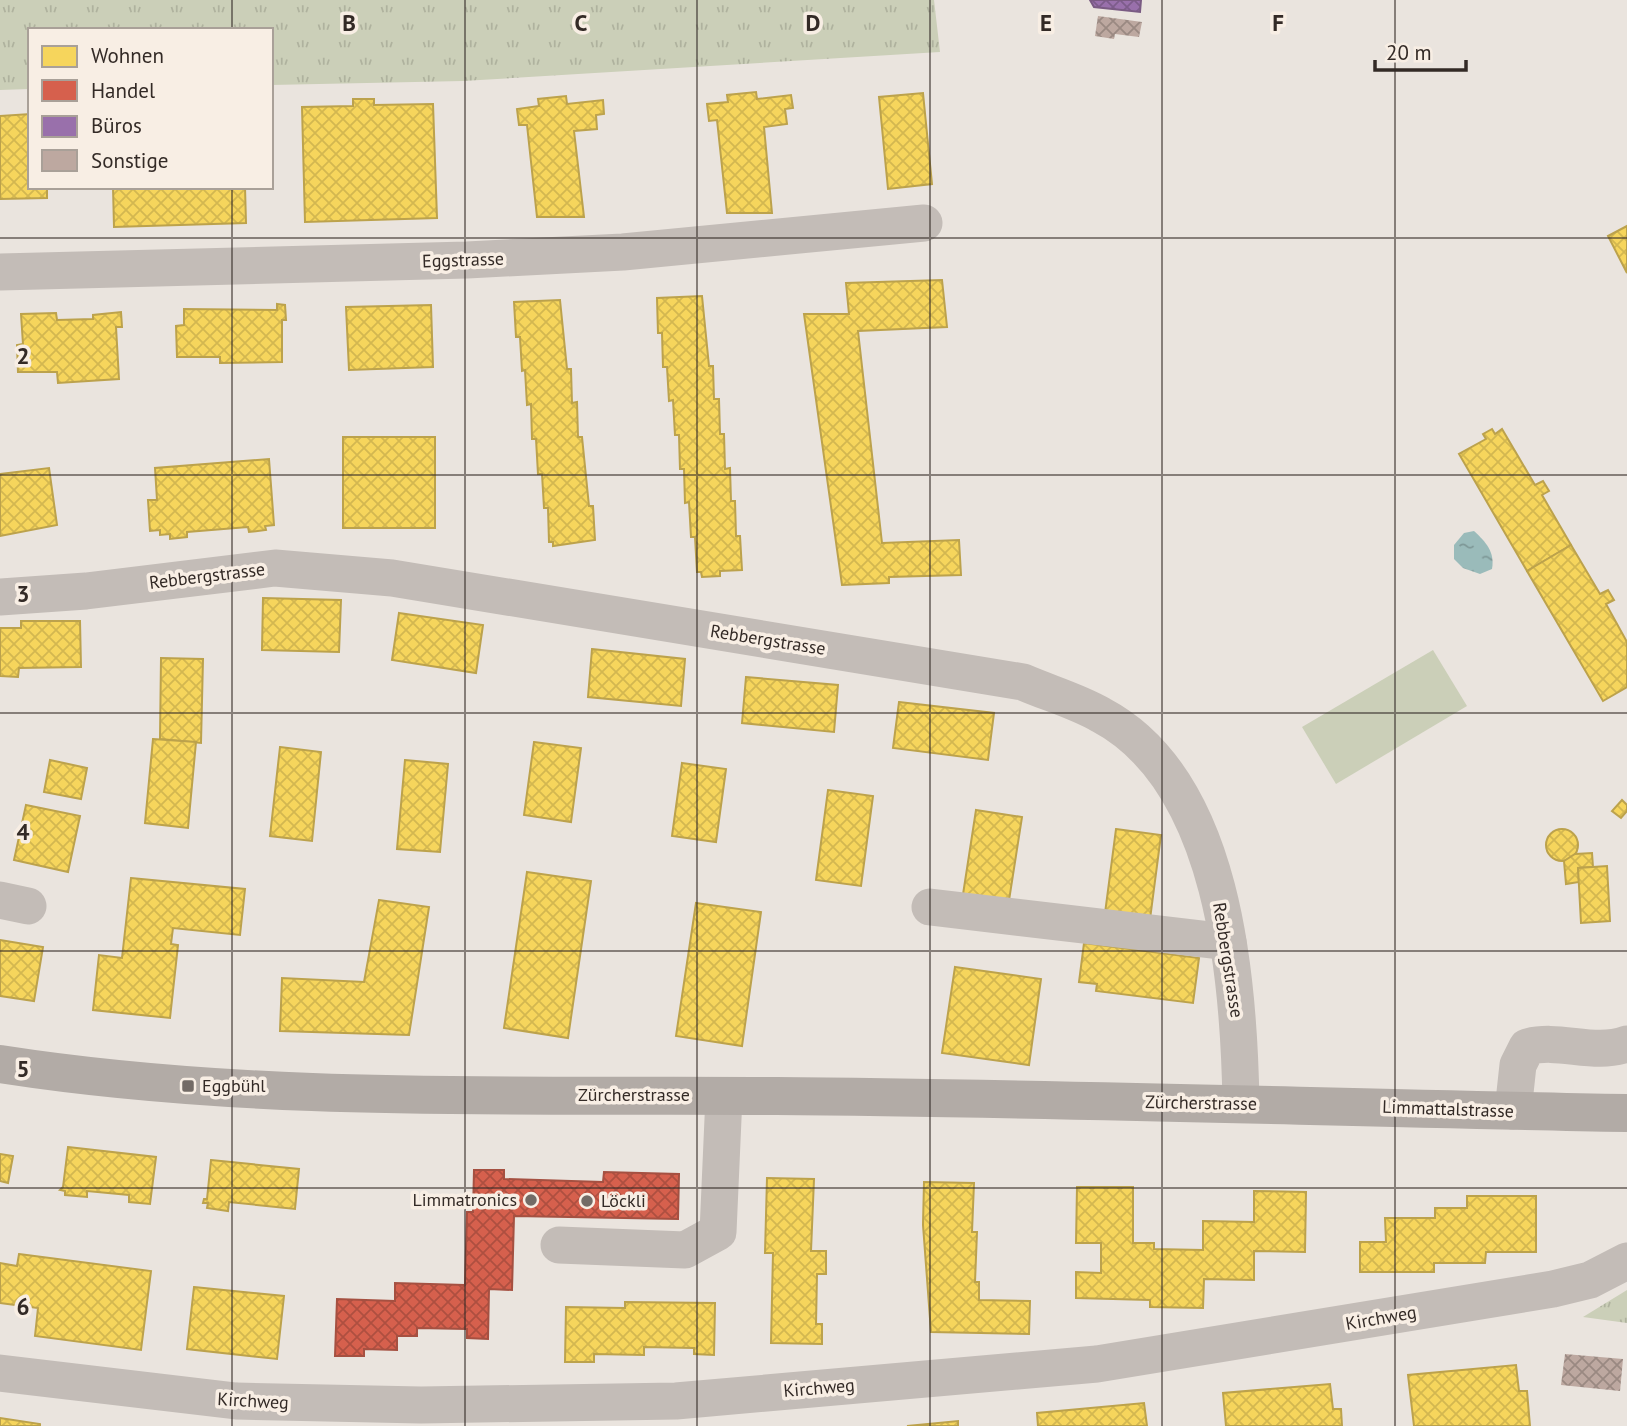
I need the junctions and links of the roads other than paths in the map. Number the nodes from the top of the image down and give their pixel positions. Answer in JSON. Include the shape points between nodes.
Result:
{"nodes":[{"id":1,"x":924,"y":223,"type":"dead end"},
{"id":2,"x":0,"y":272,"type":"edge"},
{"id":3,"x":0,"y":597,"type":"edge"},
{"id":4,"x":930,"y":907,"type":"dead end"},
{"id":5,"x":1228,"y":943,"type":"junction"},
{"id":6,"x":1627,"y":1044,"type":"edge"},
{"id":7,"x":0,"y":1064,"type":"edge"},
{"id":8,"x":724,"y":1096,"type":"junction"},
{"id":9,"x":1256,"y":1104,"type":"junction"},
{"id":10,"x":1513,"y":1111,"type":"junction"},
{"id":11,"x":1627,"y":1113,"type":"edge"},
{"id":12,"x":559,"y":1245,"type":"dead end"},
{"id":13,"x":1627,"y":1261,"type":"edge"},
{"id":14,"x":0,"y":1373,"type":"edge"},
{"id":15,"x":421,"y":1416,"type":"edge"}],
"edges":[{"from":1,"to":2,"type":"street","name":"Eggstrasse","via":[[624,252]]},
{"from":3,"to":5,"type":"street","name":"Rebbergstrasse","via":[[288,569],[392,578],[1023,682],[1103,715],[1134,739],[1178,789],[1202,838]]},
{"from":4,"to":5,"type":"street"},
{"from":5,"to":9,"type":"street","name":"Rebbergstrasse","via":[[1238,1024]]},
{"from":6,"to":10,"type":"street","via":[[1613,1049],[1546,1042],[1527,1047],[1518,1065]]},
{"from":7,"to":8,"type":"main road","name":"Zürcherstrasse","via":[[231,1090]]},
{"from":8,"to":9,"type":"main road","name":"Zürcherstrasse"},
{"from":8,"to":12,"type":"street","via":[[718,1233],[685,1250]]},
{"from":9,"to":10,"type":"main road","name":"Limmattalstrasse"},
{"from":10,"to":11,"type":"main road","name":"Limmattalstrasse"},
{"from":13,"to":15,"type":"street","name":"Kirchweg","via":[[1590,1280],[1553,1289],[1097,1364],[676,1401]]},
{"from":14,"to":15,"type":"street","name":"Kirchweg","via":[[236,1401]]}]}
